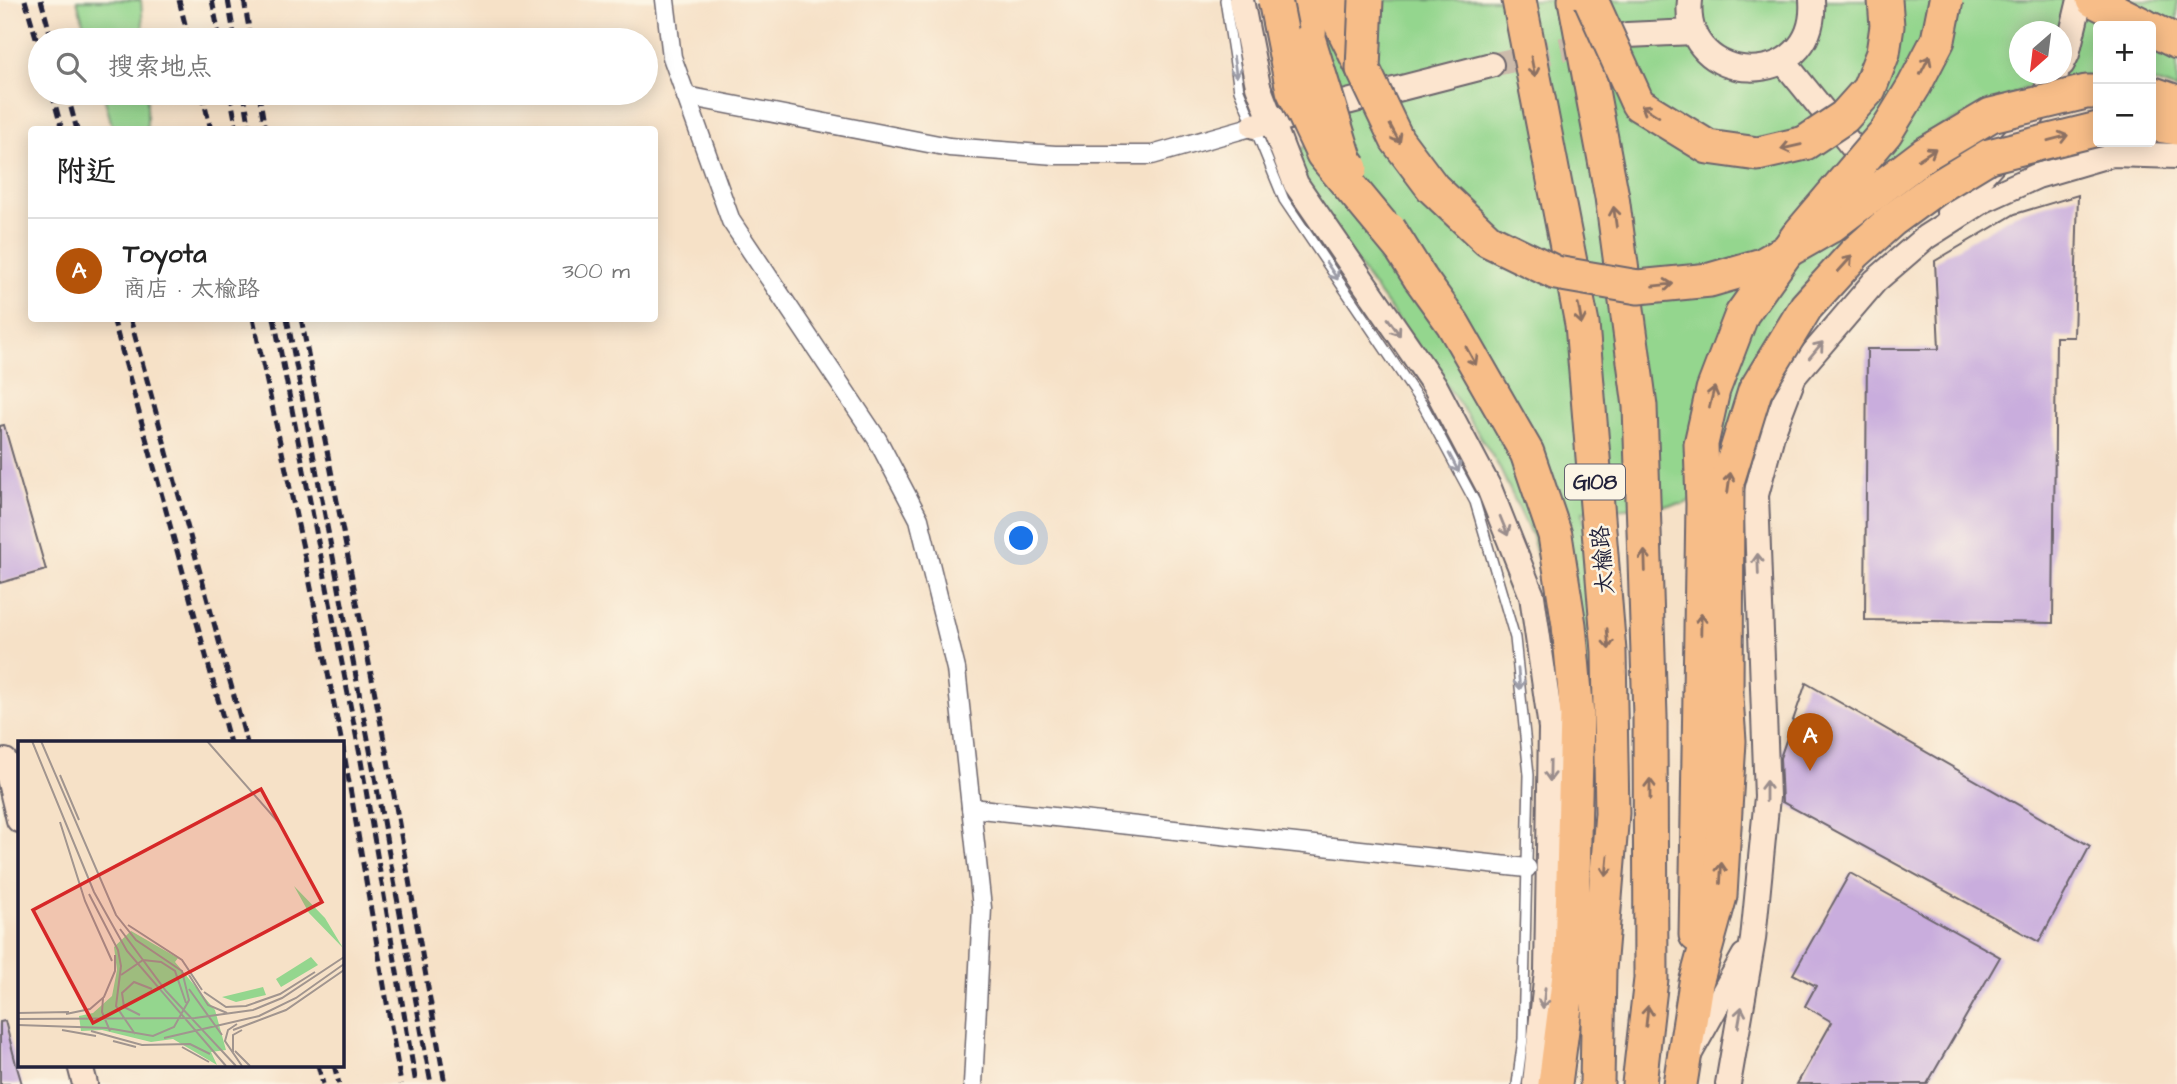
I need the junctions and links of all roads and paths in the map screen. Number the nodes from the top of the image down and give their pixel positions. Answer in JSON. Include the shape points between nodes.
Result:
{"nodes":[{"id":1,"x":665,"y":0,"type":"edge"},
{"id":2,"x":1225,"y":0,"type":"edge"},
{"id":3,"x":1241,"y":0,"type":"edge"},
{"id":4,"x":1275,"y":0,"type":"edge"},
{"id":5,"x":1310,"y":0,"type":"edge"},
{"id":6,"x":1336,"y":0,"type":"edge"},
{"id":7,"x":1366,"y":0,"type":"edge"},
{"id":8,"x":1519,"y":0,"type":"edge"},
{"id":9,"x":1575,"y":0,"type":"edge"},
{"id":10,"x":1591,"y":0,"type":"edge"},
{"id":11,"x":1690,"y":0,"type":"edge"},
{"id":12,"x":1812,"y":0,"type":"edge"},
{"id":13,"x":1885,"y":0,"type":"edge"},
{"id":14,"x":1946,"y":0,"type":"edge"},
{"id":15,"x":2080,"y":0,"type":"edge"},
{"id":16,"x":2093,"y":0,"type":"edge"},
{"id":17,"x":2135,"y":21,"type":"edge"},
{"id":18,"x":1693,"y":32,"type":"junction"},
{"id":19,"x":2156,"y":32,"type":"edge"},
{"id":20,"x":2072,"y":33,"type":"edge"},
{"id":21,"x":1627,"y":35,"type":"tunnel mouth"},
{"id":22,"x":2177,"y":42,"type":"edge"},
{"id":23,"x":1783,"y":61,"type":"junction"},
{"id":24,"x":1490,"y":65,"type":"tunnel mouth"},
{"id":25,"x":1363,"y":69,"type":"junction"},
{"id":26,"x":2051,"y":84,"type":"edge"},
{"id":27,"x":2093,"y":92,"type":"edge"},
{"id":28,"x":2156,"y":95,"type":"edge"},
{"id":29,"x":686,"y":96,"type":"junction"},
{"id":30,"x":2177,"y":102,"type":"edge"},
{"id":31,"x":1262,"y":123,"type":"junction"},
{"id":32,"x":2156,"y":125,"type":"edge"},
{"id":33,"x":2177,"y":128,"type":"edge"},
{"id":34,"x":2093,"y":130,"type":"edge"},
{"id":35,"x":2177,"y":156,"type":"edge"},
{"id":36,"x":1926,"y":237,"type":"junction"},
{"id":37,"x":1400,"y":247,"type":"junction"},
{"id":38,"x":1713,"y":695,"type":"junction"},
{"id":39,"x":5,"y":761,"type":"dead end"},
{"id":40,"x":971,"y":808,"type":"junction"},
{"id":41,"x":18,"y":816,"type":"edge"},
{"id":42,"x":1527,"y":869,"type":"junction"},
{"id":43,"x":1753,"y":939,"type":"junction"},
{"id":44,"x":80,"y":1066,"type":"edge"},
{"id":45,"x":1682,"y":1075,"type":"edge"},
{"id":46,"x":85,"y":1084,"type":"edge"},
{"id":47,"x":973,"y":1084,"type":"edge"},
{"id":48,"x":1517,"y":1084,"type":"edge"},
{"id":49,"x":1535,"y":1084,"type":"edge"},
{"id":50,"x":1555,"y":1084,"type":"edge"},
{"id":51,"x":1597,"y":1084,"type":"edge"},
{"id":52,"x":1639,"y":1084,"type":"edge"},
{"id":53,"x":1728,"y":1084,"type":"edge"}],
"edges":[{"from":1,"to":29,"type":"street","via":[[672,57]]},
{"from":2,"to":31,"type":"lane","one_way":true,"via":[[1238,90]]},
{"from":3,"to":31,"type":"main road"},
{"from":4,"to":37,"type":"highway","bridge":true,"via":[[1293,90],[1323,154]]},
{"from":5,"to":37,"type":"highway","bridge":true,"via":[[1310,41],[1346,161]]},
{"from":6,"to":25,"type":"highway","via":[[1338,18]]},
{"from":7,"to":25,"type":"highway","bridge":true},
{"from":8,"to":51,"type":"highway","name":"太榆路","number":"G108","one_way":true,"via":[[1582,324],[1609,651],[1612,813],[1599,970]]},
{"from":52,"to":9,"type":"highway","name":"太榆路","number":"G108","one_way":true,"via":[[1651,979],[1650,716],[1640,406],[1612,197]]},
{"from":13,"to":10,"type":"highway","one_way":true,"bridge":true,"via":[[1884,53],[1869,89],[1844,117],[1805,144],[1758,154],[1707,147],[1638,104]]},
{"from":11,"to":18,"type":"main road"},
{"from":12,"to":23,"type":"main road","via":[[1809,32]]},
{"from":38,"to":14,"type":"highway","one_way":true,"bridge":true,"via":[[1701,444],[1713,390],[1742,314],[1797,237],[1886,132],[1914,86],[1938,40]]},
{"from":15,"to":20,"type":"main road"},
{"from":16,"to":17,"type":"highway"},
{"from":18,"to":21,"type":"main road"},
{"from":18,"to":23,"type":"main road","via":[[1704,50],[1721,63],[1742,70],[1763,69]]},
{"from":19,"to":22,"type":"highway"},
{"from":23,"to":36,"type":"main road"},
{"from":24,"to":31,"type":"main road"},
{"from":25,"to":27,"type":"highway","one_way":true,"bridge":true,"via":[[1404,150],[1433,188],[1488,240],[1556,273],[1637,287],[1710,280],[1762,265],[1829,226],[1925,154],[1991,116]]},
{"from":26,"to":36,"type":"main road","via":[[2028,125]]},
{"from":28,"to":30,"type":"highway"},
{"from":29,"to":31,"type":"street","via":[[949,147],[1055,155],[1152,155]]},
{"from":29,"to":40,"type":"street","via":[[731,221],[877,439],[919,519],[956,669]]},
{"from":31,"to":42,"type":"lane","one_way":true,"via":[[1284,200],[1424,407],[1475,502],[1515,638],[1529,775]]},
{"from":31,"to":49,"type":"main road","one_way":true,"via":[[1296,184],[1435,386],[1489,488],[1532,596],[1550,728],[1547,972]]},
{"from":32,"to":33,"type":"highway"},
{"from":38,"to":34,"type":"highway","one_way":true,"bridge":true,"via":[[1727,482],[1755,391],[1806,307],[1855,253],[1933,190],[1989,156]]},
{"from":35,"to":36,"type":"main road","via":[[2112,154],[2037,176],[1984,200]]},
{"from":43,"to":36,"type":"main road","one_way":true,"via":[[1767,797],[1756,495],[1794,376],[1875,281]]},
{"from":37,"to":50,"type":"highway","one_way":true,"bridge":true,"via":[[1453,324],[1527,453],[1555,535],[1577,715],[1571,960]]},
{"from":45,"to":38,"type":"highway","one_way":true,"via":[[1696,983],[1720,896],[1729,741]]},
{"from":39,"to":41,"type":"main road"},
{"from":40,"to":42,"type":"street"},
{"from":40,"to":47,"type":"street","via":[[982,908]]},
{"from":42,"to":48,"type":"lane","via":[[1523,1039]]},
{"from":43,"to":45,"type":"main road"},
{"from":53,"to":43,"type":"main road","one_way":true},
{"from":44,"to":46,"type":"main road"}]}
